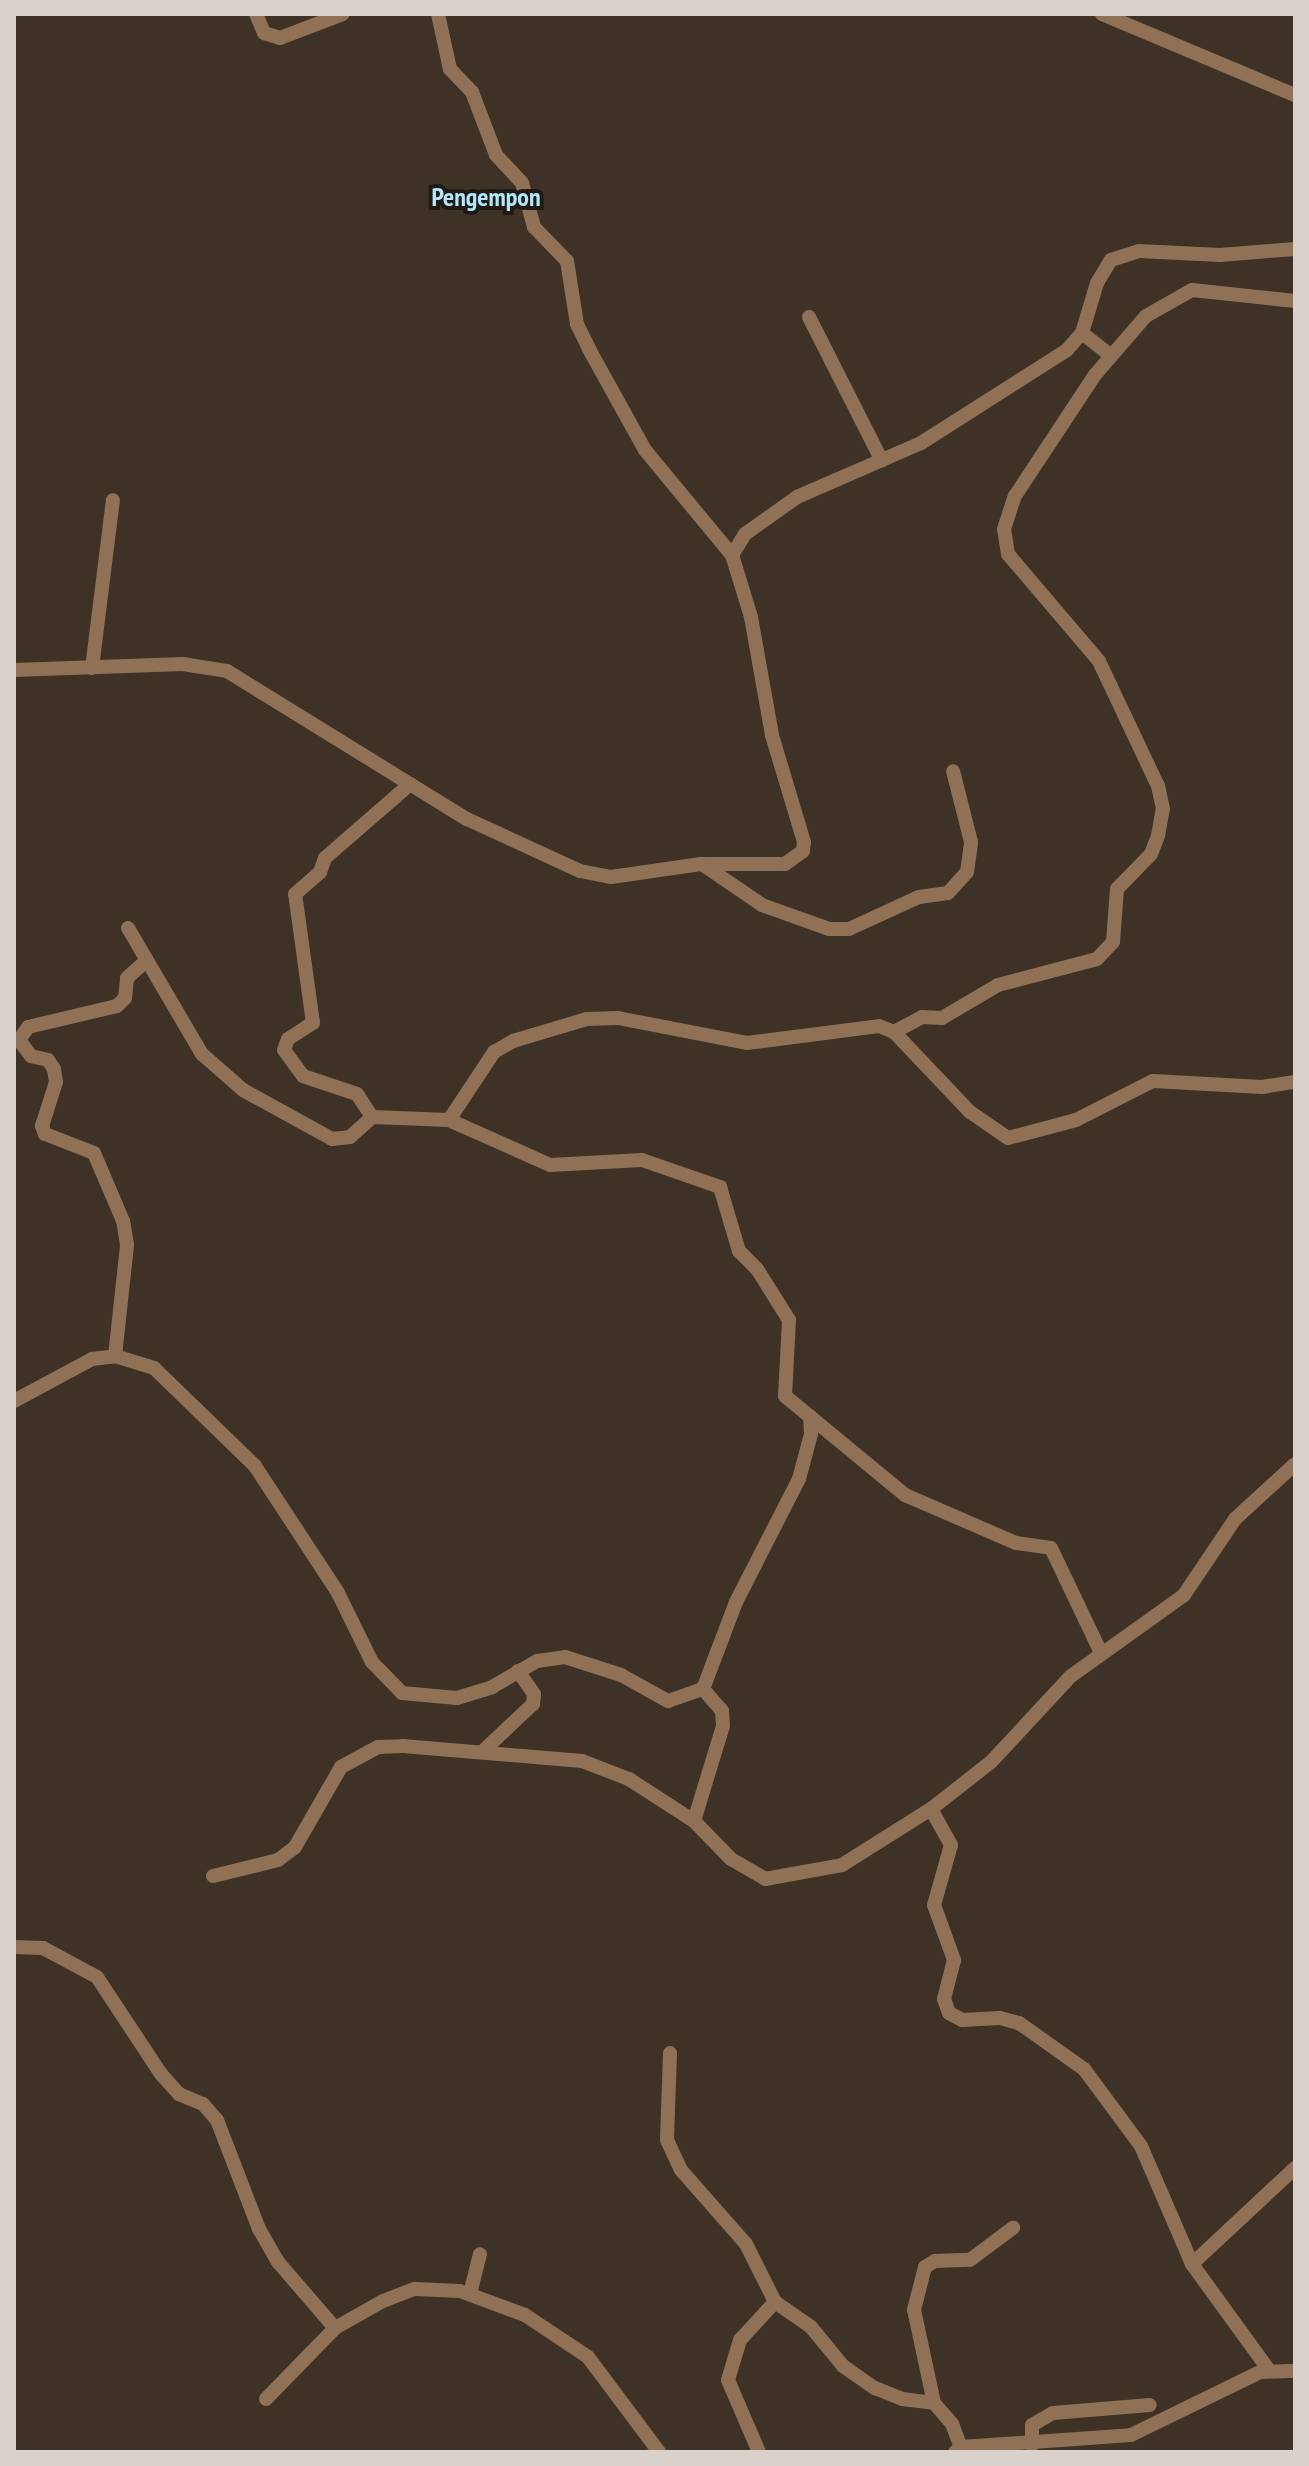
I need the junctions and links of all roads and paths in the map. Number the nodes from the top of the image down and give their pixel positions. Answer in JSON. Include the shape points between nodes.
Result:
{"nodes":[{"id":1,"x":256,"y":14,"type":"edge"},
{"id":2,"x":343,"y":14,"type":"edge"},
{"id":3,"x":438,"y":14,"type":"edge"},
{"id":4,"x":1102,"y":14,"type":"edge"},
{"id":5,"x":1295,"y":95,"type":"edge"},
{"id":6,"x":1295,"y":249,"type":"edge"},
{"id":7,"x":1295,"y":301,"type":"edge"},
{"id":8,"x":809,"y":317,"type":"dead end"},
{"id":9,"x":1082,"y":333,"type":"junction"},
{"id":10,"x":1110,"y":355,"type":"junction"},
{"id":11,"x":882,"y":461,"type":"junction"},
{"id":12,"x":113,"y":500,"type":"dead end"},
{"id":13,"x":732,"y":555,"type":"junction"},
{"id":14,"x":92,"y":668,"type":"junction"},
{"id":15,"x":14,"y":670,"type":"edge"},
{"id":16,"x":953,"y":771,"type":"dead end"},
{"id":17,"x":410,"y":784,"type":"junction"},
{"id":18,"x":701,"y":864,"type":"junction"},
{"id":19,"x":128,"y":928,"type":"dead end"},
{"id":20,"x":146,"y":961,"type":"junction"},
{"id":21,"x":894,"y":1032,"type":"junction"},
{"id":22,"x":1295,"y":1082,"type":"edge"},
{"id":23,"x":372,"y":1117,"type":"junction"},
{"id":24,"x":449,"y":1120,"type":"junction"},
{"id":25,"x":115,"y":1356,"type":"junction"},
{"id":26,"x":14,"y":1401,"type":"edge"},
{"id":27,"x":810,"y":1416,"type":"junction"},
{"id":28,"x":1295,"y":1464,"type":"edge"},
{"id":29,"x":1101,"y":1653,"type":"junction"},
{"id":30,"x":518,"y":1671,"type":"junction"},
{"id":31,"x":703,"y":1689,"type":"junction"},
{"id":32,"x":482,"y":1752,"type":"junction"},
{"id":33,"x":931,"y":1809,"type":"junction"},
{"id":34,"x":694,"y":1821,"type":"junction"},
{"id":35,"x":213,"y":1876,"type":"dead end"},
{"id":36,"x":14,"y":1947,"type":"edge"},
{"id":37,"x":670,"y":2053,"type":"dead end"},
{"id":38,"x":1295,"y":2168,"type":"edge"},
{"id":39,"x":1013,"y":2228,"type":"dead end"},
{"id":40,"x":480,"y":2254,"type":"dead end"},
{"id":41,"x":1192,"y":2264,"type":"junction"},
{"id":42,"x":470,"y":2294,"type":"junction"},
{"id":43,"x":775,"y":2302,"type":"junction"},
{"id":44,"x":335,"y":2328,"type":"junction"},
{"id":45,"x":1268,"y":2369,"type":"junction"},
{"id":46,"x":1295,"y":2371,"type":"edge"},
{"id":47,"x":266,"y":2399,"type":"dead end"},
{"id":48,"x":934,"y":2403,"type":"junction"},
{"id":49,"x":1150,"y":2405,"type":"dead end"},
{"id":50,"x":1032,"y":2445,"type":"junction"},
{"id":51,"x":958,"y":2450,"type":"edge"},
{"id":52,"x":659,"y":2452,"type":"edge"},
{"id":53,"x":759,"y":2452,"type":"edge"}],
"edges":[{"from":1,"to":2,"type":"street","via":[[264,33],[280,38]]},
{"from":3,"to":13,"type":"street","via":[[450,69],[472,92],[496,155],[522,183],[534,227],[567,261],[577,324],[589,349],[645,450]]},
{"from":4,"to":5,"type":"street"},
{"from":6,"to":9,"type":"street","via":[[1220,255],[1139,251],[1111,260],[1097,283]]},
{"from":7,"to":10,"type":"street","via":[[1192,290],[1146,316]]},
{"from":8,"to":11,"type":"street"},
{"from":9,"to":10,"type":"street"},
{"from":9,"to":11,"type":"street","via":[[1045,366]]},
{"from":10,"to":21,"type":"street","via":[[1023,482],[1003,541],[1099,661],[1158,786],[1163,809],[1158,836],[1151,854],[1117,889],[1113,942],[1097,959],[998,985],[942,1018],[922,1017]]},
{"from":11,"to":13,"type":"street","via":[[797,497],[745,534]]},
{"from":12,"to":14,"type":"street"},
{"from":13,"to":18,"type":"street","via":[[751,617],[772,735],[804,842],[803,851],[785,864]]},
{"from":14,"to":15,"type":"street"},
{"from":14,"to":17,"type":"street","via":[[183,664],[227,671]]},
{"from":16,"to":18,"type":"street","via":[[971,842],[967,872],[948,893],[919,897],[849,929],[829,929],[762,905]]},
{"from":17,"to":18,"type":"street","via":[[467,819],[580,871],[611,877]]},
{"from":17,"to":23,"type":"street","via":[[325,858],[320,872],[295,894],[313,1023],[288,1039],[284,1050],[303,1076],[357,1094]]},
{"from":19,"to":20,"type":"street"},
{"from":20,"to":23,"type":"street","via":[[202,1054],[243,1090],[332,1139],[350,1137]]},
{"from":20,"to":25,"type":"street","via":[[127,978],[125,998],[117,1006],[28,1027],[19,1040],[31,1056],[48,1060],[54,1069],[56,1082],[42,1126],[45,1134],[94,1153],[123,1221],[127,1245]]},
{"from":21,"to":22,"type":"street","via":[[970,1112],[1008,1138],[1076,1120],[1153,1081],[1262,1087]]},
{"from":21,"to":24,"type":"street","via":[[867,1025],[790,1041],[747,1043],[618,1018],[587,1019],[553,1026],[494,1052]]},
{"from":23,"to":24,"type":"street"},
{"from":24,"to":27,"type":"street","via":[[550,1165],[642,1160],[720,1187],[739,1251],[757,1269],[789,1320],[785,1396]]},
{"from":25,"to":26,"type":"street","via":[[92,1359]]},
{"from":25,"to":30,"type":"street","via":[[154,1368],[255,1466],[389,1683],[413,1697],[457,1698],[492,1687]]},
{"from":27,"to":29,"type":"street","via":[[905,1495],[1016,1543],[1051,1548]]},
{"from":27,"to":31,"type":"street","via":[[811,1434],[799,1479],[736,1602]]},
{"from":28,"to":29,"type":"street","via":[[1235,1519],[1184,1595]]},
{"from":29,"to":33,"type":"street","via":[[1071,1676],[991,1762]]},
{"from":30,"to":31,"type":"street","via":[[537,1661],[565,1657],[621,1675],[668,1701]]},
{"from":30,"to":32,"type":"street","via":[[534,1694],[533,1704]]},
{"from":31,"to":34,"type":"street","via":[[722,1711],[723,1726]]},
{"from":32,"to":34,"type":"street","via":[[582,1761],[629,1779]]},
{"from":32,"to":35,"type":"street","via":[[403,1746],[354,1755],[341,1767],[295,1847],[264,1867]]},
{"from":33,"to":34,"type":"street","via":[[842,1865],[765,1879],[731,1859]]},
{"from":33,"to":41,"type":"street","via":[[951,1845],[934,1905],[954,1960],[944,1999],[949,2013],[962,2020],[1019,2023],[1084,2069],[1141,2146]]},
{"from":36,"to":44,"type":"street","via":[[43,1948],[97,1977],[161,2074],[179,2094],[203,2104],[217,2120],[259,2229],[278,2262]]},
{"from":37,"to":43,"type":"street","via":[[667,2140],[681,2170],[746,2244]]},
{"from":38,"to":41,"type":"street"},
{"from":39,"to":48,"type":"street","via":[[970,2260],[935,2261],[925,2267],[914,2310]]},
{"from":40,"to":42,"type":"street"},
{"from":41,"to":45,"type":"street","via":[[1245,2330]]},
{"from":42,"to":44,"type":"street","via":[[415,2289]]},
{"from":42,"to":52,"type":"street","via":[[525,2315],[588,2357]]},
{"from":43,"to":48,"type":"street","via":[[811,2327],[843,2366],[875,2388],[902,2399]]},
{"from":43,"to":53,"type":"street","via":[[740,2340],[728,2380]]},
{"from":44,"to":47,"type":"street"},
{"from":45,"to":46,"type":"street"},
{"from":45,"to":50,"type":"street","via":[[1131,2435]]},
{"from":48,"to":51,"type":"street","via":[[952,2424]]},
{"from":49,"to":50,"type":"street","via":[[1053,2413],[1032,2425]]},
{"from":50,"to":51,"type":"street"}]}
